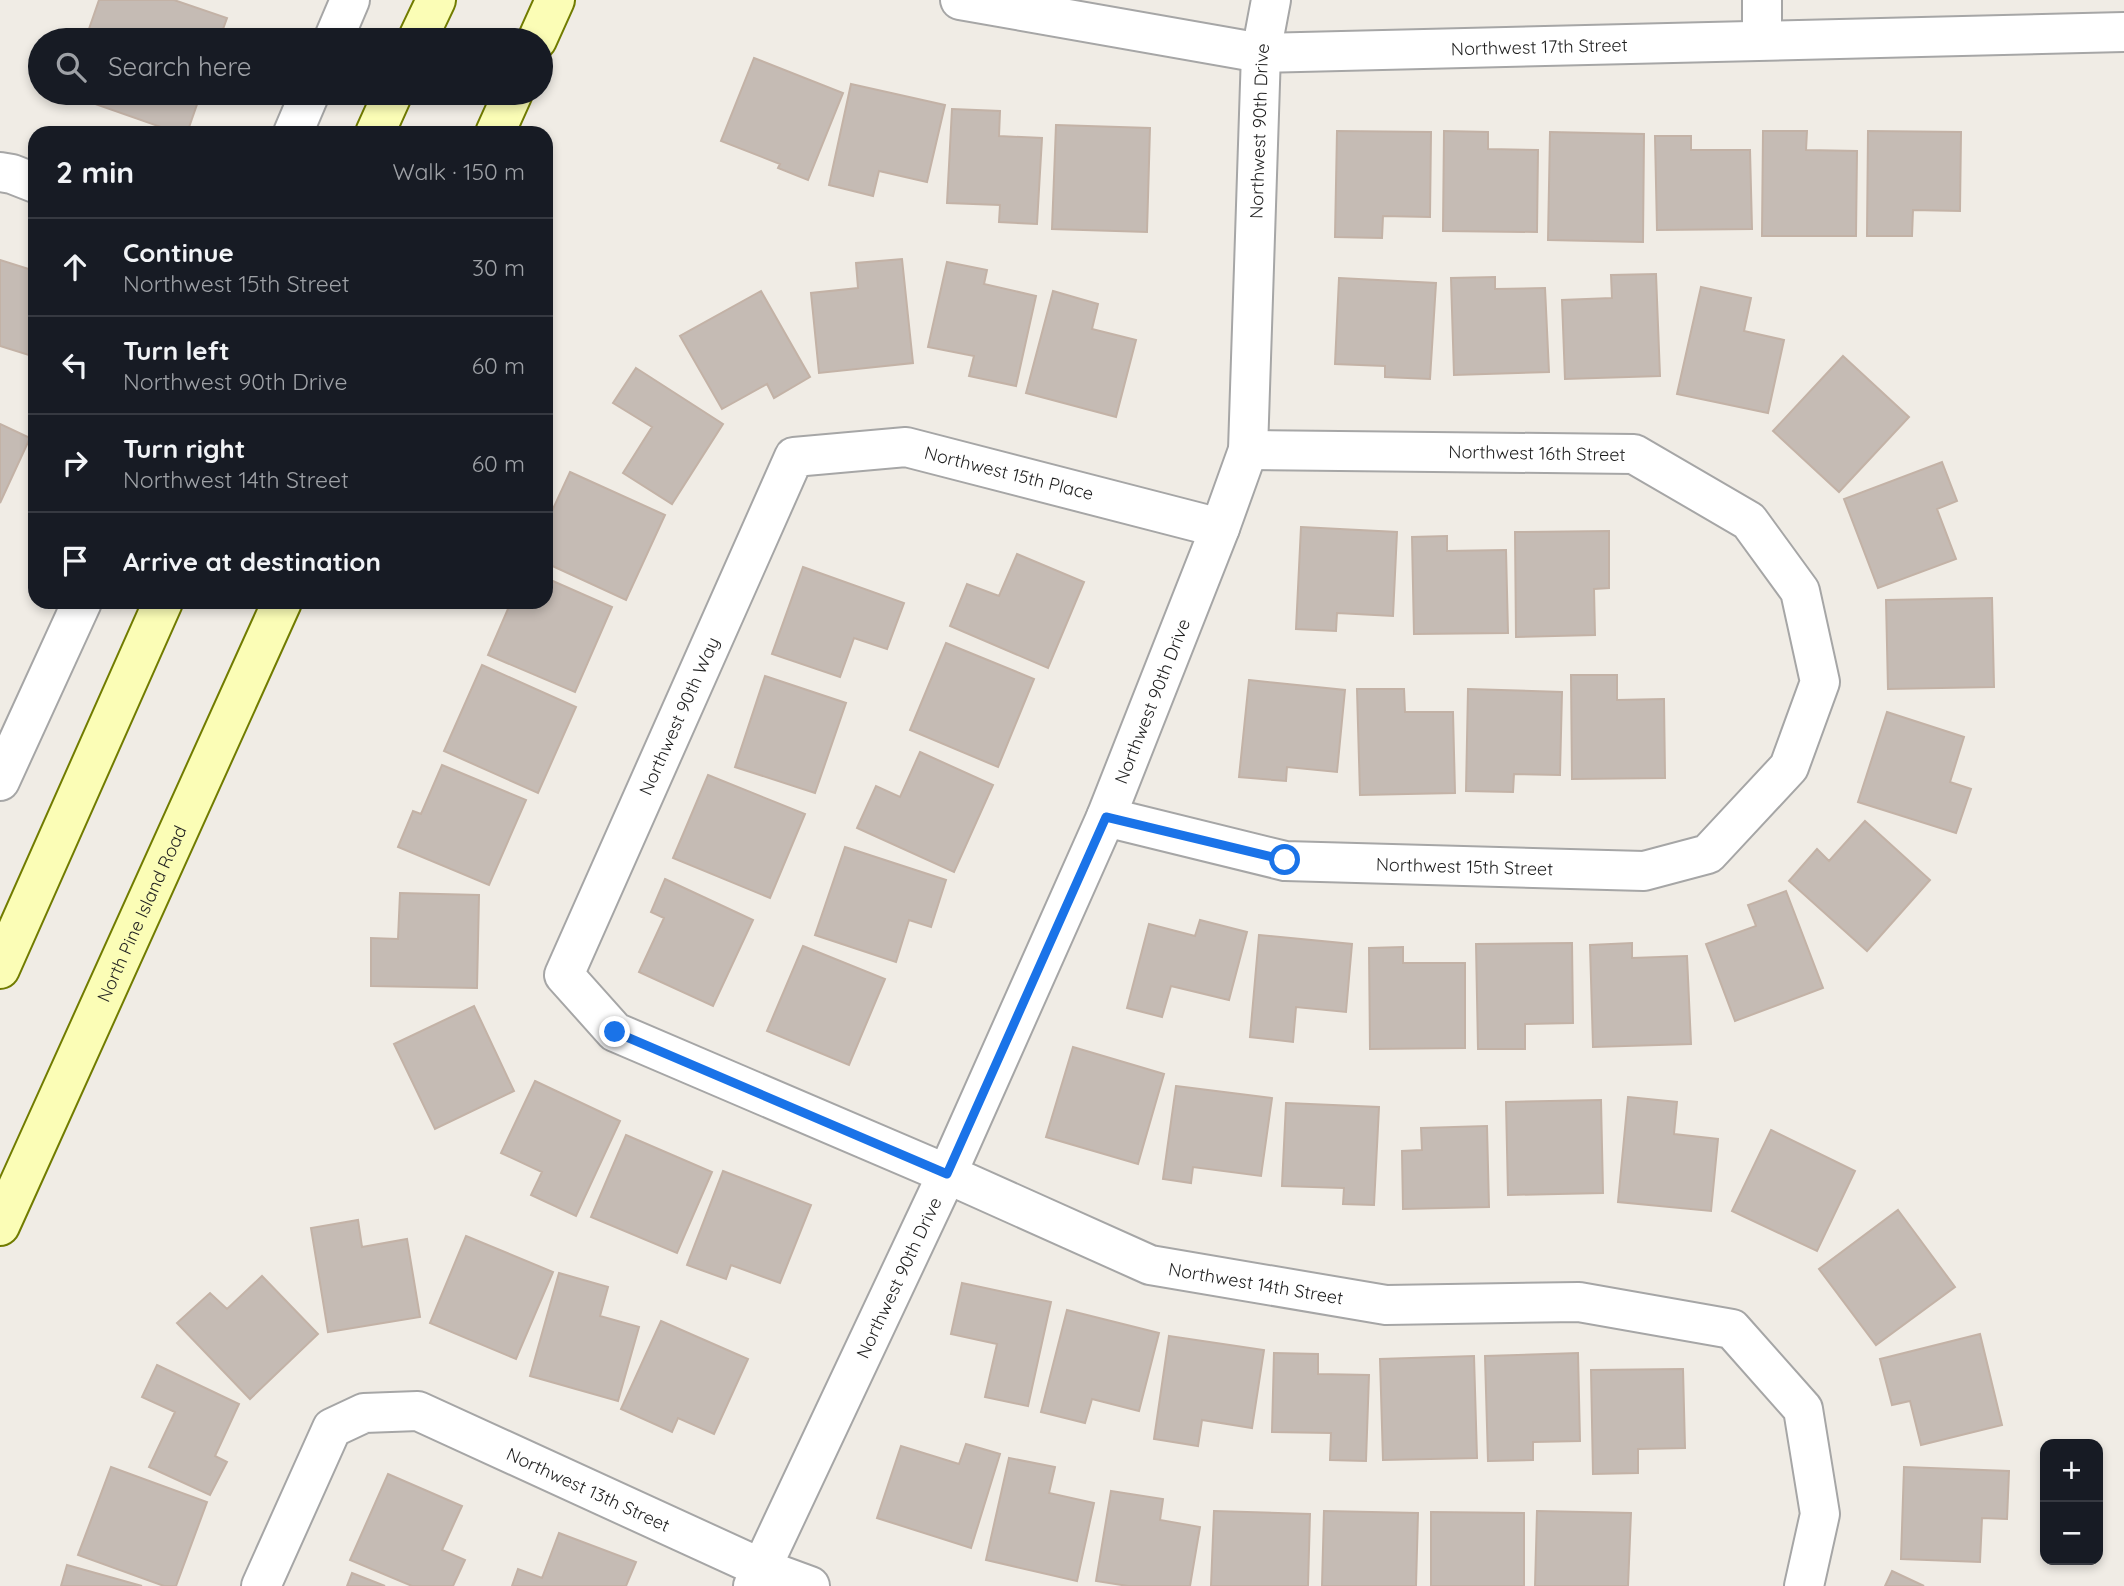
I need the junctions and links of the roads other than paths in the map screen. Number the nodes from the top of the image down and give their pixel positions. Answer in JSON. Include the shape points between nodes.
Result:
{"nodes":[{"id":1,"x":350,"y":0,"type":"edge"},
{"id":2,"x":436,"y":0,"type":"edge"},
{"id":3,"x":555,"y":0,"type":"edge"},
{"id":4,"x":960,"y":0,"type":"edge"},
{"id":5,"x":1271,"y":0,"type":"edge"},
{"id":6,"x":1762,"y":0,"type":"edge"},
{"id":7,"x":338,"y":28,"type":"edge"},
{"id":8,"x":423,"y":28,"type":"edge"},
{"id":9,"x":542,"y":28,"type":"edge"},
{"id":10,"x":2106,"y":32,"type":"edge"},
{"id":11,"x":1762,"y":40,"type":"junction"},
{"id":12,"x":1262,"y":53,"type":"junction"},
{"id":13,"x":305,"y":105,"type":"edge"},
{"id":14,"x":387,"y":105,"type":"edge"},
{"id":15,"x":508,"y":105,"type":"edge"},
{"id":16,"x":296,"y":126,"type":"edge"},
{"id":17,"x":377,"y":126,"type":"edge"},
{"id":18,"x":498,"y":126,"type":"edge"},
{"id":19,"x":0,"y":172,"type":"edge"},
{"id":20,"x":28,"y":180,"type":"edge"},
{"id":21,"x":1248,"y":450,"type":"junction"},
{"id":22,"x":794,"y":457,"type":"joint"},
{"id":23,"x":1220,"y":528,"type":"junction"},
{"id":24,"x":79,"y":609,"type":"edge"},
{"id":25,"x":160,"y":609,"type":"edge"},
{"id":26,"x":279,"y":609,"type":"edge"},
{"id":27,"x":1789,"y":767,"type":"joint"},
{"id":28,"x":0,"y":781,"type":"edge"},
{"id":29,"x":1106,"y":817,"type":"junction"},
{"id":30,"x":0,"y":970,"type":"edge"},
{"id":31,"x":564,"y":975,"type":"joint"},
{"id":32,"x":947,"y":1174,"type":"junction"},
{"id":33,"x":0,"y":1226,"type":"edge"},
{"id":34,"x":757,"y":1577,"type":"edge"},
{"id":35,"x":261,"y":1586,"type":"edge"},
{"id":36,"x":810,"y":1586,"type":"edge"},
{"id":37,"x":1804,"y":1586,"type":"edge"}],
"edges":[{"from":1,"to":7,"type":"street"},
{"from":2,"to":8,"type":"main road"},
{"from":3,"to":9,"type":"main road"},
{"from":4,"to":12,"type":"street","name":"Northwest 17th Street"},
{"from":5,"to":12,"type":"street","name":"Northwest 90th Drive"},
{"from":6,"to":11,"type":"street"},
{"from":10,"to":11,"type":"street","name":"Northwest 17th Street"},
{"from":11,"to":12,"type":"street","name":"Northwest 17th Street"},
{"from":12,"to":21,"type":"street","name":"Northwest 90th Drive"},
{"from":13,"to":16,"type":"street"},
{"from":14,"to":17,"type":"main road"},
{"from":15,"to":18,"type":"main road"},
{"from":19,"to":20,"type":"street"},
{"from":21,"to":23,"type":"street","name":"Northwest 90th Drive"},
{"from":21,"to":27,"type":"street","name":"Northwest 16th Street","via":[[1634,454],[1749,521],[1800,591],[1820,682]]},
{"from":22,"to":23,"type":"street","name":"Northwest 15th Place","via":[[906,447]]},
{"from":22,"to":31,"type":"street","name":"Northwest 90th Way"},
{"from":23,"to":29,"type":"street","name":"Northwest 90th Drive"},
{"from":24,"to":28,"type":"street"},
{"from":25,"to":30,"type":"main road"},
{"from":26,"to":33,"type":"main road","name":"North Pine Island Road"},
{"from":27,"to":29,"type":"street","name":"Northwest 15th Street","via":[[1708,854],[1644,871],[1285,860]]},
{"from":29,"to":32,"type":"street","name":"Northwest 90th Drive"},
{"from":31,"to":32,"type":"street","name":"Northwest 14th Street","via":[[615,1032]]},
{"from":32,"to":34,"type":"street","name":"Northwest 90th Drive"},
{"from":32,"to":37,"type":"street","name":"Northwest 14th Street","via":[[1150,1265],[1386,1305],[1580,1302],[1732,1329],[1803,1409],[1820,1514]]},
{"from":34,"to":35,"type":"street","name":"Northwest 13th Street","via":[[418,1411],[364,1413],[332,1428]]},
{"from":34,"to":36,"type":"street","name":"Northwest 13th Street"}]}
